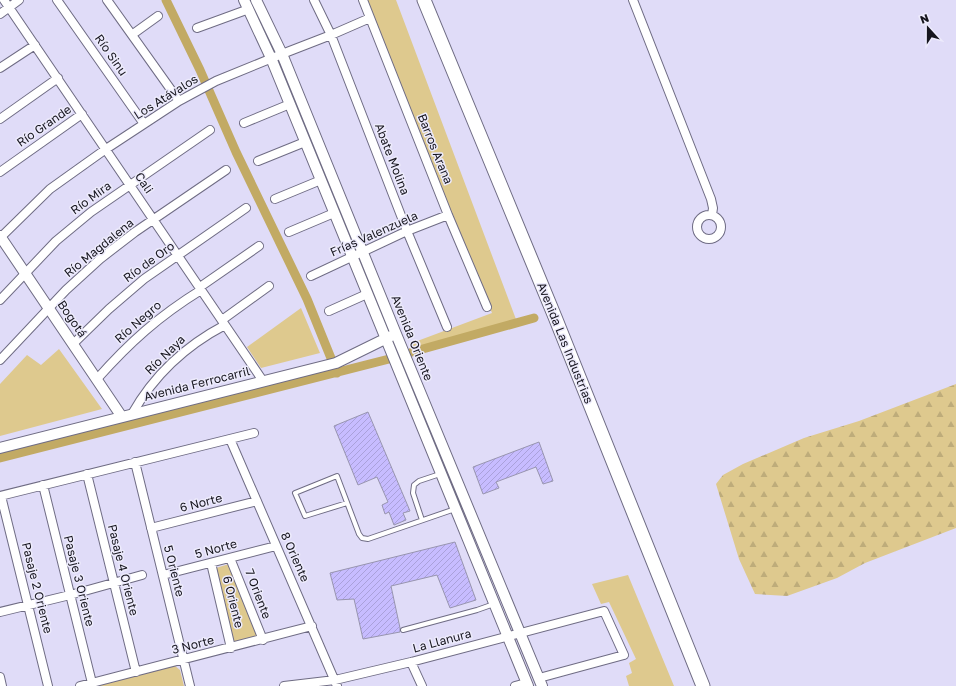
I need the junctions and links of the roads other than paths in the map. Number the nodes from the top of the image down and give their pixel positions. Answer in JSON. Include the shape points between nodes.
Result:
{"nodes":[{"id":1,"x":4,"y":0,"type":"edge"},
{"id":2,"x":19,"y":0,"type":"edge"},
{"id":3,"x":57,"y":0,"type":"edge"},
{"id":4,"x":107,"y":0,"type":"edge"},
{"id":5,"x":256,"y":0,"type":"edge"},
{"id":6,"x":314,"y":0,"type":"edge"},
{"id":7,"x":363,"y":0,"type":"edge"},
{"id":8,"x":424,"y":0,"type":"edge"},
{"id":9,"x":633,"y":0,"type":"edge"},
{"id":10,"x":246,"y":4,"type":"edge"},
{"id":11,"x":9,"y":8,"type":"junction"},
{"id":12,"x":0,"y":14,"type":"edge"},
{"id":13,"x":158,"y":16,"type":"dead end"},
{"id":14,"x":370,"y":18,"type":"junction"},
{"id":15,"x":197,"y":28,"type":"dead end"},
{"id":16,"x":132,"y":34,"type":"junction"},
{"id":17,"x":331,"y":35,"type":"junction"},
{"id":18,"x":35,"y":45,"type":"junction"},
{"id":19,"x":282,"y":54,"type":"junction"},
{"id":20,"x":271,"y":58,"type":"junction"},
{"id":21,"x":0,"y":68,"type":"edge"},
{"id":22,"x":58,"y":78,"type":"junction"},
{"id":23,"x":179,"y":101,"type":"junction"},
{"id":24,"x":290,"y":104,"type":"junction"},
{"id":25,"x":82,"y":114,"type":"junction"},
{"id":26,"x":0,"y":119,"type":"edge"},
{"id":27,"x":244,"y":123,"type":"dead end"},
{"id":28,"x":144,"y":124,"type":"junction"},
{"id":29,"x":210,"y":130,"type":"dead end"},
{"id":30,"x":305,"y":142,"type":"junction"},
{"id":31,"x":106,"y":149,"type":"junction"},
{"id":32,"x":258,"y":161,"type":"dead end"},
{"id":33,"x":226,"y":170,"type":"dead end"},
{"id":34,"x":0,"y":172,"type":"edge"},
{"id":35,"x":321,"y":180,"type":"junction"},
{"id":36,"x":130,"y":184,"type":"junction"},
{"id":37,"x":275,"y":199,"type":"dead end"},
{"id":38,"x":246,"y":208,"type":"dead end"},
{"id":39,"x":334,"y":213,"type":"junction"},
{"id":40,"x":448,"y":215,"type":"junction"},
{"id":41,"x":712,"y":215,"type":"dead end"},
{"id":42,"x":154,"y":220,"type":"junction"},
{"id":43,"x":408,"y":231,"type":"junction"},
{"id":44,"x":289,"y":232,"type":"dead end"},
{"id":45,"x":0,"y":237,"type":"edge"},
{"id":46,"x":259,"y":246,"type":"dead end"},
{"id":47,"x":362,"y":252,"type":"junction"},
{"id":48,"x":178,"y":255,"type":"junction"},
{"id":49,"x":352,"y":258,"type":"junction"},
{"id":50,"x":26,"y":274,"type":"junction"},
{"id":51,"x":311,"y":276,"type":"dead end"},
{"id":52,"x":269,"y":286,"type":"dead end"},
{"id":53,"x":201,"y":288,"type":"junction"},
{"id":54,"x":367,"y":294,"type":"junction"},
{"id":55,"x":0,"y":300,"type":"edge"},
{"id":56,"x":487,"y":307,"type":"dead end"},
{"id":57,"x":49,"y":309,"type":"junction"},
{"id":58,"x":329,"y":311,"type":"dead end"},
{"id":59,"x":224,"y":322,"type":"junction"},
{"id":60,"x":447,"y":327,"type":"dead end"},
{"id":61,"x":396,"y":334,"type":"junction"},
{"id":62,"x":385,"y":338,"type":"junction"},
{"id":63,"x":73,"y":344,"type":"junction"},
{"id":64,"x":0,"y":360,"type":"edge"},
{"id":65,"x":97,"y":379,"type":"junction"},
{"id":66,"x":263,"y":381,"type":"junction"},
{"id":67,"x":127,"y":416,"type":"junction"},
{"id":68,"x":254,"y":433,"type":"dead end"},
{"id":69,"x":230,"y":438,"type":"junction"},
{"id":70,"x":0,"y":448,"type":"edge"},
{"id":71,"x":135,"y":462,"type":"junction"},
{"id":72,"x":87,"y":474,"type":"junction"},
{"id":73,"x":441,"y":474,"type":"junction"},
{"id":74,"x":43,"y":485,"type":"junction"},
{"id":75,"x":1,"y":496,"type":"edge"},
{"id":76,"x":257,"y":501,"type":"junction"},
{"id":77,"x":347,"y":503,"type":"junction"},
{"id":78,"x":455,"y":509,"type":"junction"},
{"id":79,"x":422,"y":520,"type":"junction"},
{"id":80,"x":151,"y":528,"type":"junction"},
{"id":81,"x":276,"y":546,"type":"junction"},
{"id":82,"x":230,"y":558,"type":"junction"},
{"id":83,"x":211,"y":563,"type":"junction"},
{"id":84,"x":142,"y":575,"type":"dead end"},
{"id":85,"x":162,"y":575,"type":"junction"},
{"id":86,"x":113,"y":583,"type":"junction"},
{"id":87,"x":70,"y":595,"type":"junction"},
{"id":88,"x":28,"y":604,"type":"junction"},
{"id":89,"x":494,"y":604,"type":"junction"},
{"id":90,"x":0,"y":612,"type":"edge"},
{"id":91,"x":312,"y":626,"type":"junction"},
{"id":92,"x":403,"y":630,"type":"dead end"},
{"id":93,"x":520,"y":633,"type":"junction"},
{"id":94,"x":507,"y":636,"type":"junction"},
{"id":95,"x":263,"y":640,"type":"junction"},
{"id":96,"x":231,"y":648,"type":"junction"},
{"id":97,"x":183,"y":660,"type":"junction"},
{"id":98,"x":412,"y":662,"type":"junction"},
{"id":99,"x":136,"y":672,"type":"junction"},
{"id":100,"x":0,"y":677,"type":"edge"},
{"id":101,"x":541,"y":682,"type":"edge"},
{"id":102,"x":92,"y":683,"type":"junction"},
{"id":103,"x":336,"y":683,"type":"edge"},
{"id":104,"x":527,"y":685,"type":"edge"},
{"id":105,"x":2,"y":686,"type":"edge"},
{"id":106,"x":48,"y":686,"type":"edge"},
{"id":107,"x":80,"y":686,"type":"edge"},
{"id":108,"x":190,"y":686,"type":"edge"},
{"id":109,"x":286,"y":686,"type":"edge"},
{"id":110,"x":422,"y":686,"type":"edge"},
{"id":111,"x":515,"y":686,"type":"edge"},
{"id":112,"x":703,"y":686,"type":"edge"}],
"edges":[{"from":1,"to":11,"type":"street","name":"Cali"},
{"from":2,"to":11,"type":"street"},
{"from":3,"to":28,"type":"street","name":"Río Sinu"},
{"from":4,"to":16,"type":"street"},
{"from":5,"to":19,"type":"street","name":"Avenida Oriente"},
{"from":6,"to":17,"type":"street","name":"Abate Molina"},
{"from":7,"to":14,"type":"street","name":"Barros Arana"},
{"from":8,"to":112,"type":"main road","name":"Avenida Las Industrias"},
{"from":9,"to":41,"type":"street","via":[[711,199]]},
{"from":10,"to":15,"type":"street"},
{"from":10,"to":20,"type":"street","name":"Avenida Oriente"},
{"from":11,"to":12,"type":"street"},
{"from":11,"to":18,"type":"street","name":"Cali"},
{"from":13,"to":16,"type":"street"},
{"from":14,"to":17,"type":"street","name":"Los Atávalos"},
{"from":14,"to":40,"type":"street","name":"Barros Arana"},
{"from":16,"to":23,"type":"street"},
{"from":17,"to":19,"type":"street","name":"Los Atávalos"},
{"from":17,"to":43,"type":"street","name":"Abate Molina"},
{"from":18,"to":21,"type":"street"},
{"from":18,"to":22,"type":"street","name":"Cali"},
{"from":19,"to":20,"type":"street","name":"Los Atávalos"},
{"from":19,"to":47,"type":"street","name":"Avenida Oriente"},
{"from":20,"to":23,"type":"street","name":"Los Atávalos","via":[[216,81]]},
{"from":20,"to":24,"type":"street","name":"Avenida Oriente"},
{"from":22,"to":25,"type":"street","name":"Cali"},
{"from":22,"to":26,"type":"street"},
{"from":23,"to":28,"type":"street","name":"Los Atávalos"},
{"from":24,"to":27,"type":"street"},
{"from":24,"to":30,"type":"street","name":"Avenida Oriente"},
{"from":25,"to":31,"type":"street","name":"Cali"},
{"from":25,"to":34,"type":"street","name":"Río Grande"},
{"from":28,"to":31,"type":"street","name":"Los Atávalos"},
{"from":29,"to":36,"type":"street","name":"Río Mira"},
{"from":30,"to":32,"type":"street"},
{"from":30,"to":35,"type":"street","name":"Avenida Oriente"},
{"from":31,"to":36,"type":"street","name":"Cali"},
{"from":31,"to":45,"type":"street","name":"Los Atávalos","via":[[50,189]]},
{"from":33,"to":42,"type":"street","name":"Río Magdalena"},
{"from":35,"to":37,"type":"street"},
{"from":35,"to":39,"type":"street","name":"Avenida Oriente"},
{"from":36,"to":42,"type":"street","name":"Cali"},
{"from":36,"to":50,"type":"street","name":"Río Mira","via":[[72,227]]},
{"from":38,"to":48,"type":"street","name":"Río de Oro"},
{"from":39,"to":44,"type":"street"},
{"from":39,"to":49,"type":"street","name":"Avenida Oriente"},
{"from":40,"to":43,"type":"street","name":"Frías Valenzuela"},
{"from":40,"to":56,"type":"street","name":"Barros Arana"},
{"from":42,"to":48,"type":"street","name":"Cali"},
{"from":42,"to":57,"type":"street","name":"Río Magdalena","via":[[100,259]]},
{"from":43,"to":47,"type":"street","name":"Frías Valenzuela"},
{"from":43,"to":60,"type":"street","name":"Abate Molina"},
{"from":45,"to":50,"type":"street","name":"Bogotá"},
{"from":46,"to":53,"type":"street","name":"Río Negro"},
{"from":47,"to":49,"type":"street","name":"Frías Valenzuela"},
{"from":47,"to":61,"type":"street","name":"Avenida Oriente"},
{"from":48,"to":53,"type":"street","name":"Cali"},
{"from":48,"to":63,"type":"street","name":"Río de Oro","via":[[127,292]]},
{"from":49,"to":51,"type":"street","name":"Frías Valenzuela"},
{"from":49,"to":54,"type":"street","name":"Avenida Oriente"},
{"from":50,"to":55,"type":"street","name":"Río Mira"},
{"from":50,"to":57,"type":"street","name":"Bogotá"},
{"from":52,"to":59,"type":"street","name":"Río Naya"},
{"from":53,"to":59,"type":"street","name":"Cali"},
{"from":53,"to":65,"type":"street","name":"Río Negro","via":[[148,327]]},
{"from":54,"to":58,"type":"street"},
{"from":54,"to":62,"type":"street","name":"Avenida Oriente"},
{"from":57,"to":63,"type":"street","name":"Bogotá"},
{"from":57,"to":64,"type":"street","name":"Río Magdalena"},
{"from":59,"to":66,"type":"street","name":"Cali"},
{"from":59,"to":67,"type":"street","name":"Río Naya","via":[[173,360]]},
{"from":61,"to":62,"type":"street","name":"Avenida Ferrocarril"},
{"from":61,"to":93,"type":"street","name":"Avenida Oriente"},
{"from":62,"to":66,"type":"street","name":"Avenida Ferrocarril","via":[[336,363]]},
{"from":62,"to":73,"type":"street","name":"Avenida Oriente"},
{"from":63,"to":65,"type":"street","name":"Bogotá"},
{"from":65,"to":67,"type":"street","name":"Bogotá"},
{"from":66,"to":67,"type":"street","name":"Avenida Ferrocarril"},
{"from":67,"to":70,"type":"street","name":"Avenida Ferrocarril"},
{"from":68,"to":69,"type":"street"},
{"from":69,"to":71,"type":"street"},
{"from":69,"to":76,"type":"street","name":"8 Oriente"},
{"from":71,"to":72,"type":"street"},
{"from":71,"to":80,"type":"street","name":"5 Oriente"},
{"from":72,"to":74,"type":"street"},
{"from":72,"to":86,"type":"street","name":"Pasaje 4 Oriente"},
{"from":73,"to":78,"type":"street","name":"Avenida Oriente"},
{"from":73,"to":79,"type":"lane","via":[[414,485],[413,493]]},
{"from":74,"to":75,"type":"street"},
{"from":74,"to":87,"type":"street","name":"Pasaje 3 Oriente"},
{"from":75,"to":88,"type":"street","name":"Pasaje 2 Oriente"},
{"from":76,"to":80,"type":"street","name":"6 Norte"},
{"from":76,"to":81,"type":"street","name":"8 Oriente"},
{"from":77,"to":77,"type":"lane","via":[[337,476],[295,493],[305,516]]},
{"from":77,"to":79,"type":"lane","via":[[359,534],[365,539]]},
{"from":78,"to":79,"type":"lane"},
{"from":78,"to":89,"type":"street","name":"Avenida Oriente"},
{"from":80,"to":85,"type":"street","name":"5 Oriente"},
{"from":81,"to":82,"type":"street","name":"5 Norte"},
{"from":81,"to":91,"type":"street","name":"8 Oriente"},
{"from":82,"to":83,"type":"street","name":"5 Norte"},
{"from":82,"to":95,"type":"street","name":"7 Oriente"},
{"from":83,"to":85,"type":"street","name":"5 Norte"},
{"from":83,"to":96,"type":"street","name":"6 Oriente"},
{"from":84,"to":86,"type":"street"},
{"from":85,"to":97,"type":"street","name":"5 Oriente"},
{"from":86,"to":87,"type":"street"},
{"from":86,"to":99,"type":"street","name":"Pasaje 4 Oriente"},
{"from":87,"to":88,"type":"street"},
{"from":87,"to":102,"type":"street","name":"Pasaje 3 Oriente"},
{"from":88,"to":90,"type":"street"},
{"from":88,"to":106,"type":"street","name":"Pasaje 2 Oriente"},
{"from":89,"to":92,"type":"lane"},
{"from":89,"to":94,"type":"street","name":"Avenida Oriente"},
{"from":91,"to":95,"type":"street","name":"3 Norte"},
{"from":91,"to":103,"type":"street","name":"8 Oriente"},
{"from":93,"to":94,"type":"street","name":"La Llanura"},
{"from":93,"to":101,"type":"street","name":"Avenida Oriente"},
{"from":93,"to":101,"type":"street","name":"La Llanura","via":[[604,611],[624,655]]},
{"from":94,"to":98,"type":"street","name":"La Llanura"},
{"from":94,"to":104,"type":"street","name":"Avenida Oriente"},
{"from":95,"to":96,"type":"street","name":"3 Norte"},
{"from":96,"to":97,"type":"street","name":"3 Norte"},
{"from":97,"to":99,"type":"street","name":"3 Norte"},
{"from":97,"to":108,"type":"street","name":"5 Oriente"},
{"from":98,"to":103,"type":"street","name":"La Llanura"},
{"from":98,"to":110,"type":"street"},
{"from":99,"to":102,"type":"street","name":"3 Norte"},
{"from":100,"to":105,"type":"street"},
{"from":102,"to":107,"type":"street","name":"3 Norte"},
{"from":103,"to":109,"type":"street","name":"La Llanura"},
{"from":104,"to":111,"type":"street"}]}
